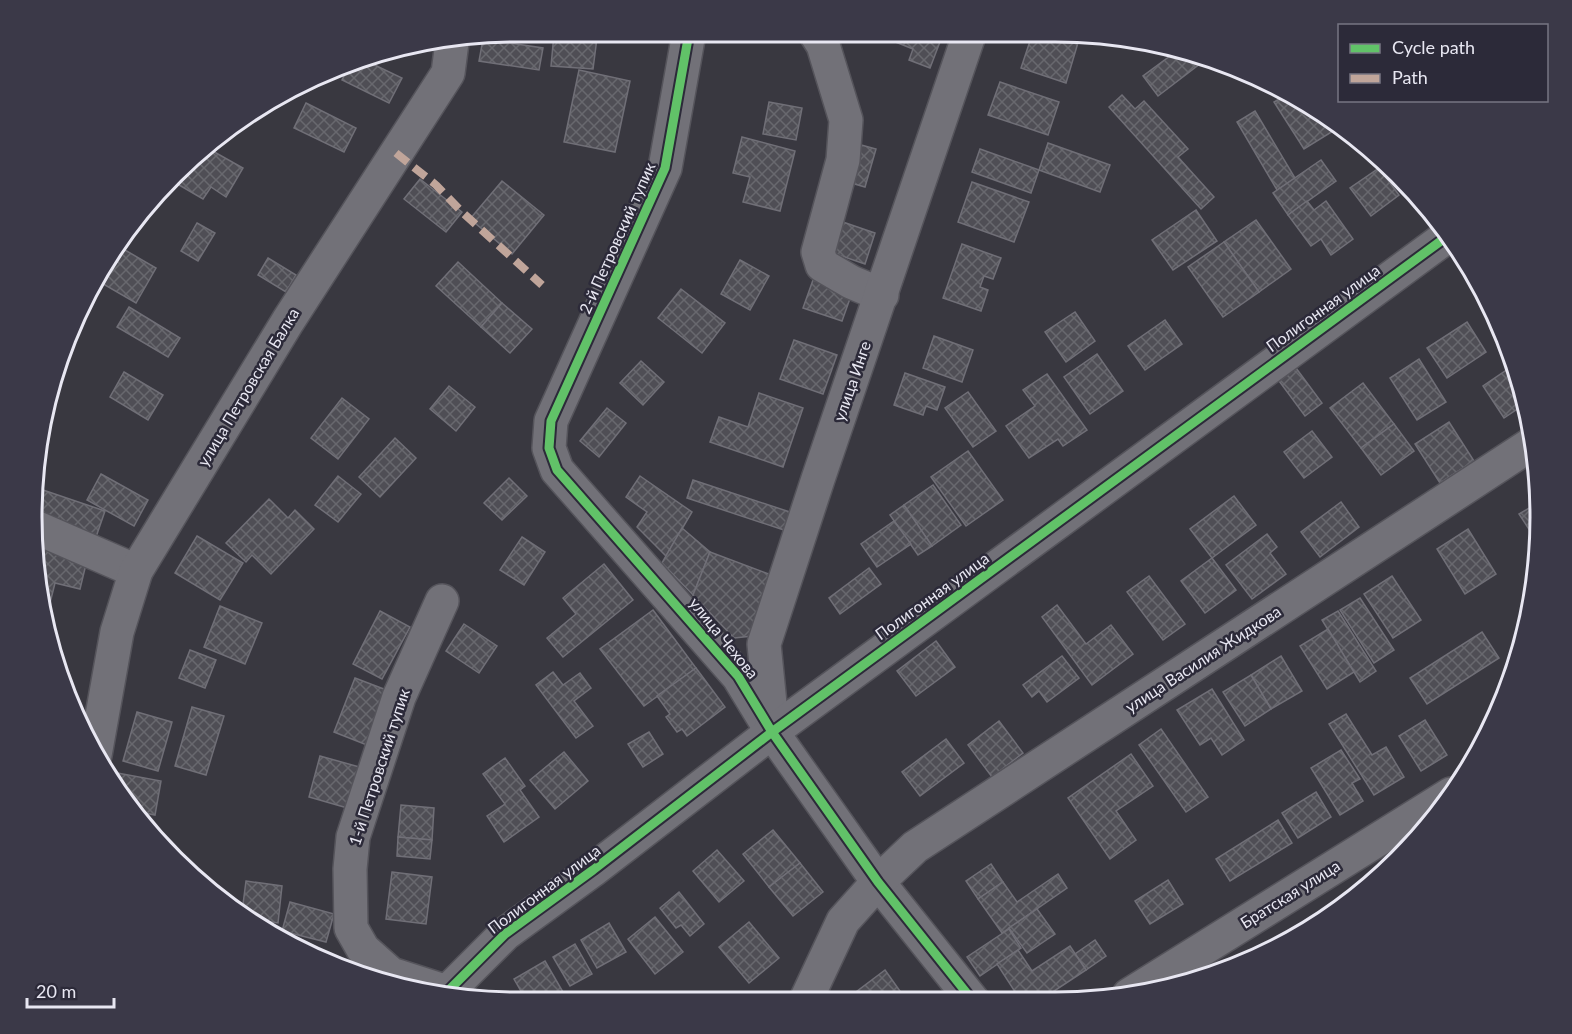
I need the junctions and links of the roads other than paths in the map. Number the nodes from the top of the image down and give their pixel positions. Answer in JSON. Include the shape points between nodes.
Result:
{"nodes":[{"id":1,"x":687,"y":42,"type":"edge"},
{"id":2,"x":821,"y":42,"type":"edge"},
{"id":3,"x":967,"y":42,"type":"edge"},
{"id":4,"x":451,"y":47,"type":"edge"},
{"id":5,"x":1441,"y":241,"type":"edge"},
{"id":6,"x":882,"y":295,"type":"junction"},
{"id":7,"x":549,"y":448,"type":"joint"},
{"id":8,"x":1525,"y":448,"type":"edge"},
{"id":9,"x":42,"y":530,"type":"edge"},
{"id":10,"x":136,"y":571,"type":"junction"},
{"id":11,"x":442,"y":601,"type":"dead end"},
{"id":12,"x":772,"y":732,"type":"junction"},
{"id":13,"x":98,"y":739,"type":"edge"},
{"id":14,"x":1432,"y":806,"type":"edge"},
{"id":15,"x":878,"y":882,"type":"junction"},
{"id":16,"x":402,"y":978,"type":"edge"},
{"id":17,"x":1146,"y":983,"type":"edge"},
{"id":18,"x":453,"y":988,"type":"edge"},
{"id":19,"x":810,"y":992,"type":"edge"},
{"id":20,"x":966,"y":992,"type":"edge"}],
"edges":[{"from":1,"to":7,"type":"street","name":"2-й Петровский тупик","via":[[665,168],[551,421]]},
{"from":2,"to":6,"type":"street","via":[[846,120],[843,160],[818,252],[822,265]]},
{"from":3,"to":6,"type":"street","name":"улица Инге"},
{"from":4,"to":10,"type":"street","name":"улица Петровская Балка","via":[[448,73],[288,321]]},
{"from":5,"to":12,"type":"street","name":"Полигонная улица"},
{"from":6,"to":12,"type":"street","name":"улица Инге","via":[[764,644]]},
{"from":7,"to":12,"type":"street","name":"улица Чехова","via":[[557,470],[738,676]]},
{"from":8,"to":15,"type":"street","name":"улица Василия Жидкова","via":[[915,847]]},
{"from":9,"to":10,"type":"street"},
{"from":10,"to":13,"type":"street","name":"улица Петровская Балка","via":[[117,632]]},
{"from":11,"to":16,"type":"street","name":"1-й Петровский тупик","via":[[399,697],[353,837],[351,928],[374,961]]},
{"from":12,"to":15,"type":"street","name":"улица Чехова"},
{"from":12,"to":18,"type":"street","name":"Полигонная улица","via":[[505,934]]},
{"from":14,"to":17,"type":"street","name":"Братская улица"},
{"from":15,"to":19,"type":"street","via":[[843,921]]},
{"from":15,"to":20,"type":"street","name":"улица Чехова"}]}
